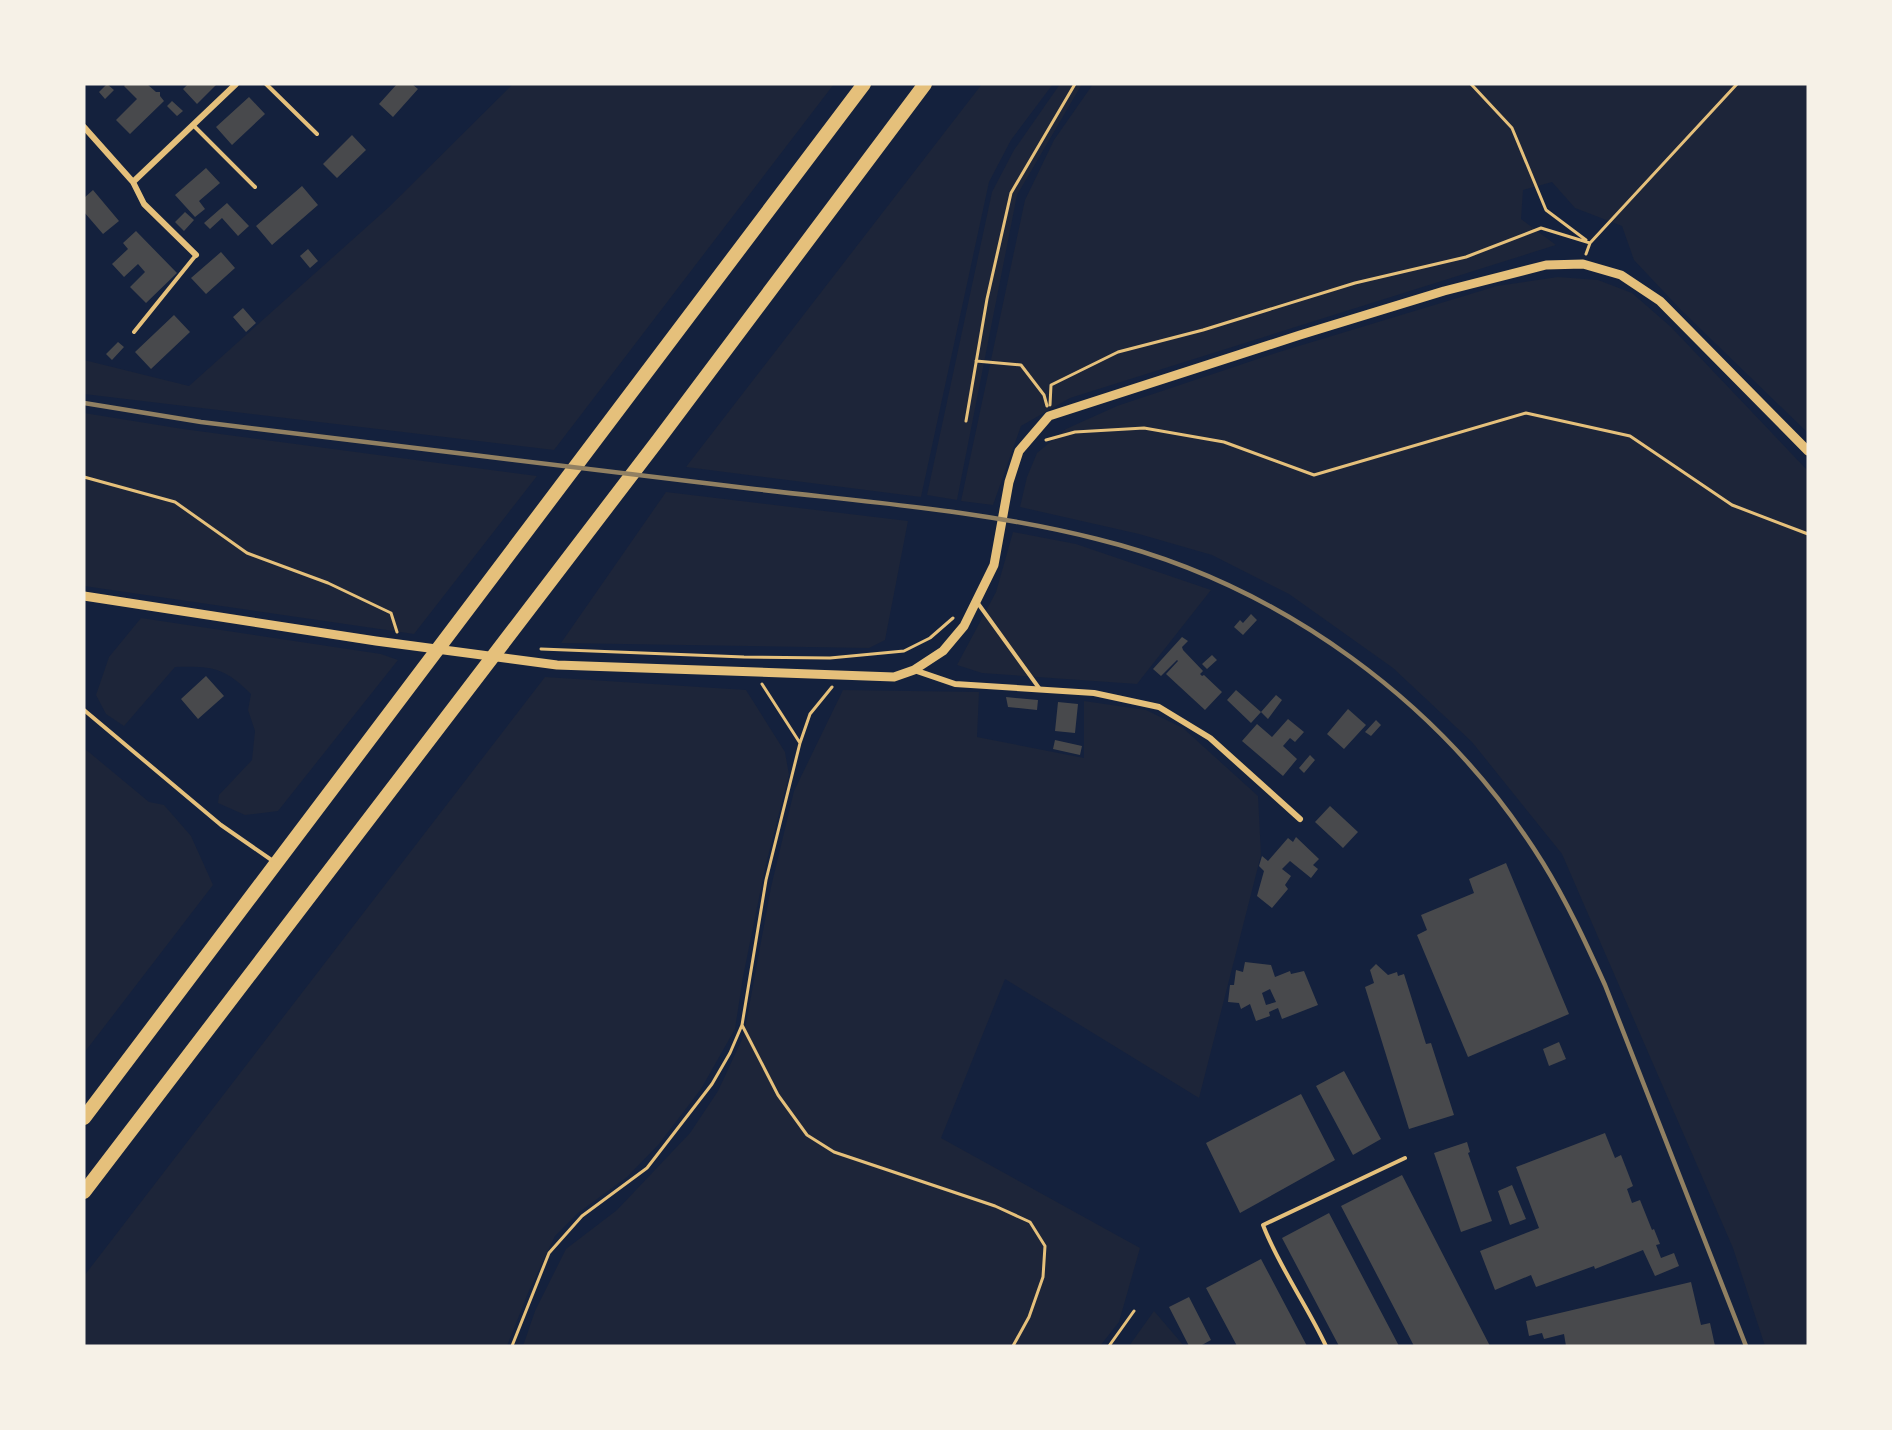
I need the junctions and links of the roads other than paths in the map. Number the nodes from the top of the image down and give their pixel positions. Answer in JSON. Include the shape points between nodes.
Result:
{"nodes":[{"id":1,"x":236,"y":84,"type":"edge"},
{"id":2,"x":266,"y":84,"type":"edge"},
{"id":3,"x":864,"y":84,"type":"edge"},
{"id":4,"x":925,"y":84,"type":"edge"},
{"id":5,"x":194,"y":126,"type":"junction"},
{"id":6,"x":84,"y":127,"type":"edge"},
{"id":7,"x":317,"y":134,"type":"dead end"},
{"id":8,"x":133,"y":183,"type":"junction"},
{"id":9,"x":255,"y":187,"type":"dead end"},
{"id":10,"x":196,"y":255,"type":"joint"},
{"id":11,"x":134,"y":332,"type":"dead end"},
{"id":12,"x":1808,"y":451,"type":"edge"},
{"id":13,"x":84,"y":596,"type":"edge"},
{"id":14,"x":977,"y":602,"type":"junction"},
{"id":15,"x":914,"y":670,"type":"junction"},
{"id":16,"x":1039,"y":688,"type":"junction"},
{"id":17,"x":84,"y":710,"type":"edge"},
{"id":18,"x":1300,"y":819,"type":"dead end"},
{"id":19,"x":276,"y":863,"type":"junction"},
{"id":20,"x":84,"y":1118,"type":"edge"},
{"id":21,"x":1406,"y":1158,"type":"dead end"},
{"id":22,"x":84,"y":1192,"type":"edge"},
{"id":23,"x":1326,"y":1346,"type":"edge"}],
"edges":[{"from":1,"to":5,"type":"street"},
{"from":2,"to":7,"type":"lane"},
{"from":3,"to":19,"type":"highway"},
{"from":4,"to":22,"type":"highway","via":[[659,440]]},
{"from":5,"to":8,"type":"street"},
{"from":5,"to":9,"type":"lane"},
{"from":6,"to":8,"type":"street"},
{"from":8,"to":10,"type":"street","via":[[144,204]]},
{"from":10,"to":11,"type":"lane"},
{"from":12,"to":14,"type":"street","via":[[1660,302],[1621,275],[1583,264],[1546,265],[1444,291],[1049,416],[1019,451],[1009,482],[994,565]]},
{"from":13,"to":15,"type":"street","via":[[556,665],[894,677]]},
{"from":14,"to":15,"type":"street","via":[[964,626],[943,651]]},
{"from":14,"to":16,"type":"lane"},
{"from":15,"to":16,"type":"street","via":[[955,684]]},
{"from":16,"to":18,"type":"street","via":[[1094,693],[1159,707],[1210,738]]},
{"from":17,"to":19,"type":"lane","via":[[221,825]]},
{"from":19,"to":20,"type":"highway"},
{"from":21,"to":23,"type":"lane","via":[[1263,1225]]}]}
